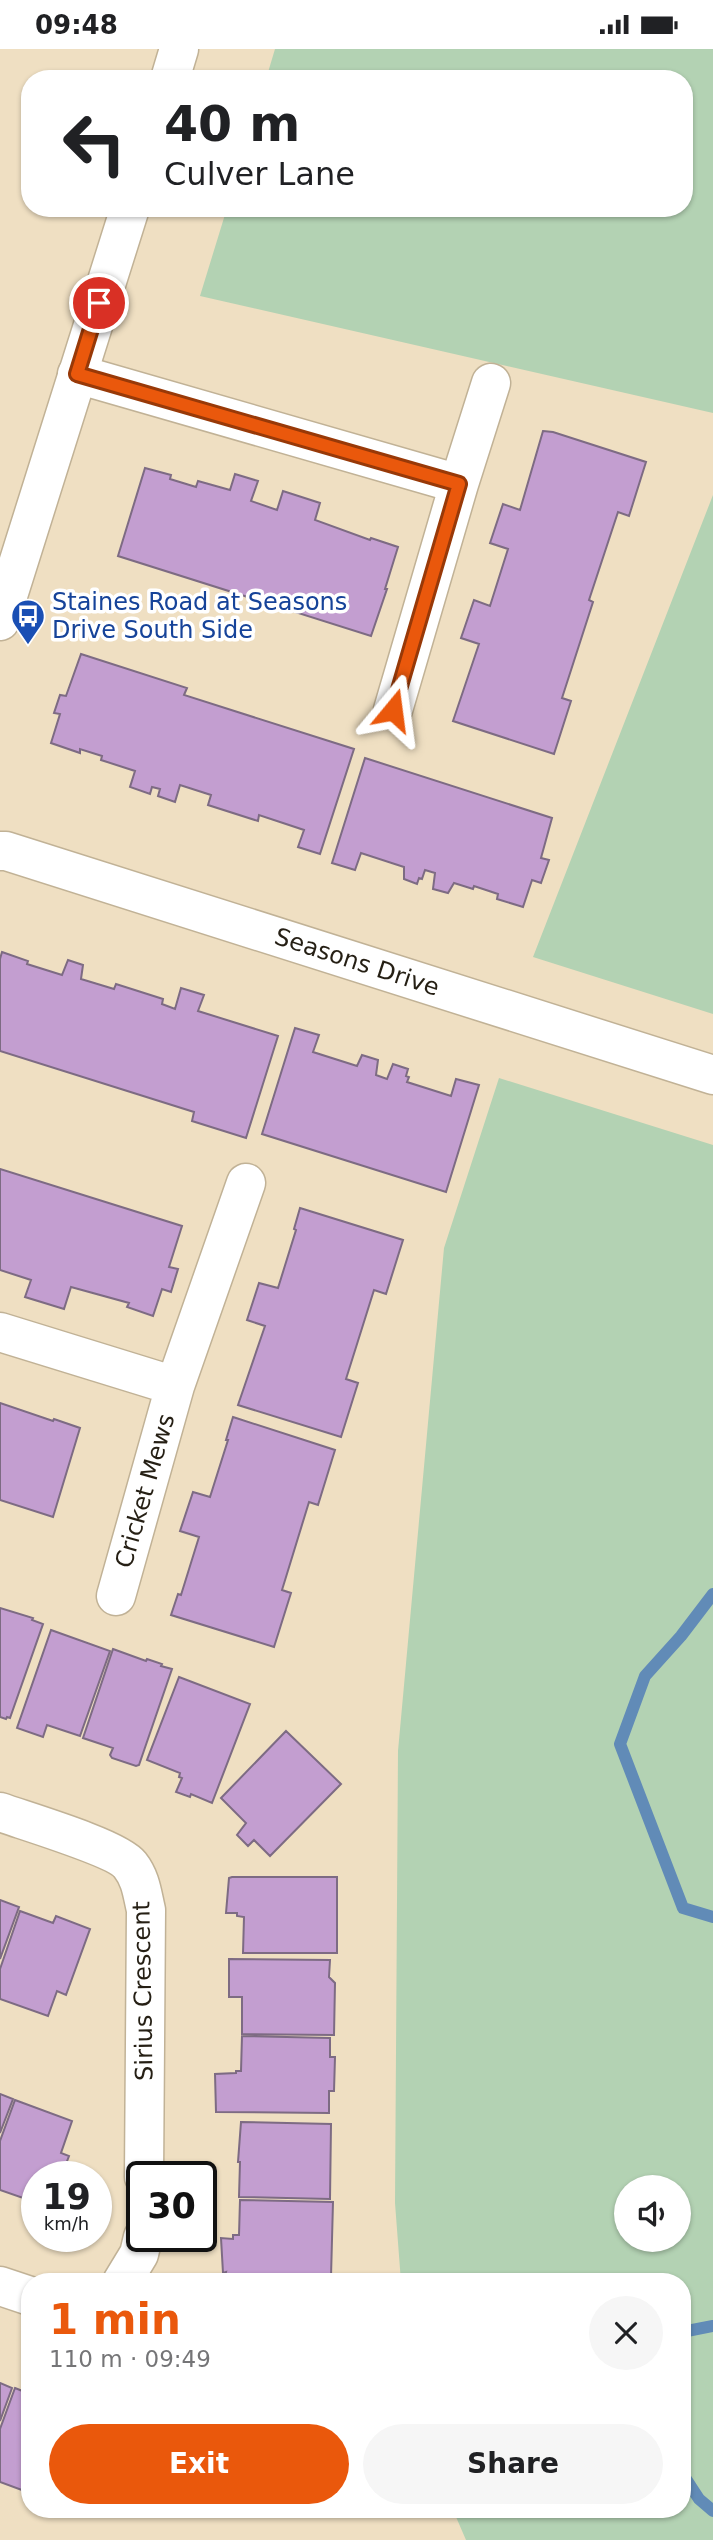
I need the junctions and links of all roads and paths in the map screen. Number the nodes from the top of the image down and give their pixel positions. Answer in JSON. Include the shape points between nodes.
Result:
{"nodes":[{"id":1,"x":179,"y":49,"type":"edge"},
{"id":2,"x":173,"y":70,"type":"edge"},
{"id":3,"x":127,"y":217,"type":"edge"},
{"id":4,"x":77,"y":374,"type":"junction"},
{"id":5,"x":491,"y":383,"type":"dead end"},
{"id":6,"x":459,"y":484,"type":"junction"},
{"id":7,"x":0,"y":621,"type":"edge"},
{"id":8,"x":393,"y":710,"type":"dead end"},
{"id":9,"x":0,"y":851,"type":"edge"},
{"id":10,"x":713,"y":1075,"type":"edge"},
{"id":11,"x":246,"y":1183,"type":"dead end"},
{"id":12,"x":0,"y":1332,"type":"edge"},
{"id":13,"x":175,"y":1386,"type":"junction"},
{"id":14,"x":116,"y":1596,"type":"dead end"},
{"id":15,"x":0,"y":1812,"type":"edge"},
{"id":16,"x":144,"y":2161,"type":"edge"},
{"id":17,"x":139,"y":2252,"type":"edge"},
{"id":18,"x":127,"y":2273,"type":"edge"},
{"id":19,"x":0,"y":2286,"type":"edge"},
{"id":20,"x":21,"y":2293,"type":"edge"}],
"edges":[{"from":1,"to":2,"type":"street"},
{"from":3,"to":4,"type":"street"},
{"from":4,"to":6,"type":"street"},
{"from":4,"to":7,"type":"street"},
{"from":5,"to":6,"type":"street"},
{"from":6,"to":8,"type":"street"},
{"from":9,"to":10,"type":"street","name":"Seasons Drive"},
{"from":11,"to":13,"type":"street","name":"Cricket Mews"},
{"from":12,"to":13,"type":"street","name":"Cricket Mews"},
{"from":13,"to":14,"type":"street","name":"Cricket Mews"},
{"from":15,"to":16,"type":"street","name":"Sirius Crescent","via":[[107,1850],[128,1862],[140,1880],[146,1910]]},
{"from":17,"to":18,"type":"street"},
{"from":19,"to":20,"type":"street"}]}
